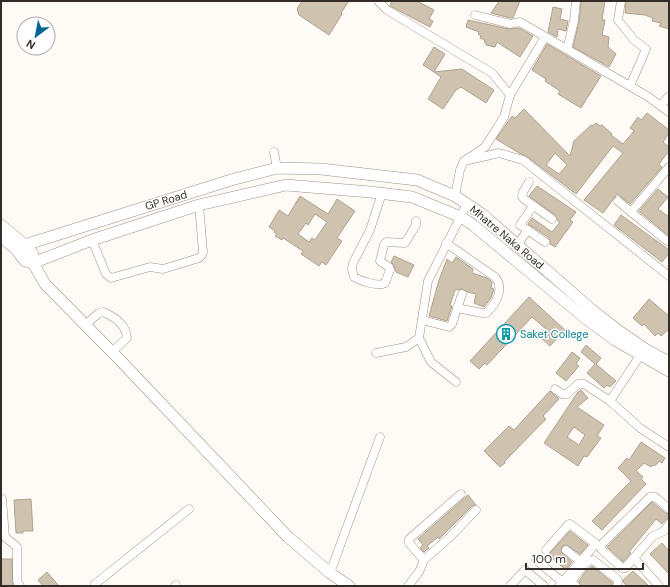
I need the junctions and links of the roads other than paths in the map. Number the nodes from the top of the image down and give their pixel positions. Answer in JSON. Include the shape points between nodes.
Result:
{"nodes":[{"id":1,"x":378,"y":1,"type":"edge"},
{"id":2,"x":576,"y":1,"type":"edge"},
{"id":3,"x":621,"y":1,"type":"edge"},
{"id":4,"x":475,"y":15,"type":"dead end"},
{"id":5,"x":545,"y":37,"type":"junction"},
{"id":6,"x":567,"y":49,"type":"junction"},
{"id":7,"x":630,"y":86,"type":"junction"},
{"id":8,"x":510,"y":95,"type":"junction"},
{"id":9,"x":669,"y":96,"type":"edge"},
{"id":10,"x":661,"y":105,"type":"junction"},
{"id":11,"x":669,"y":112,"type":"edge"},
{"id":12,"x":274,"y":152,"type":"dead end"},
{"id":13,"x":464,"y":161,"type":"junction"},
{"id":14,"x":669,"y":167,"type":"edge"},
{"id":15,"x":277,"y":168,"type":"junction"},
{"id":16,"x":321,"y":169,"type":"junction"},
{"id":17,"x":372,"y":174,"type":"junction"},
{"id":18,"x":529,"y":182,"type":"dead end"},
{"id":19,"x":321,"y":187,"type":"junction"},
{"id":20,"x":370,"y":192,"type":"junction"},
{"id":21,"x":382,"y":193,"type":"junction"},
{"id":22,"x":455,"y":196,"type":"junction"},
{"id":23,"x":618,"y":201,"type":"dead end"},
{"id":24,"x":467,"y":204,"type":"junction"},
{"id":25,"x":199,"y":205,"type":"junction"},
{"id":26,"x":533,"y":206,"type":"junction"},
{"id":27,"x":631,"y":212,"type":"junction"},
{"id":28,"x":461,"y":217,"type":"junction"},
{"id":29,"x":552,"y":219,"type":"dead end"},
{"id":30,"x":416,"y":221,"type":"dead end"},
{"id":31,"x":1,"y":225,"type":"edge"},
{"id":32,"x":528,"y":230,"type":"junction"},
{"id":33,"x":1,"y":237,"type":"edge"},
{"id":34,"x":92,"y":240,"type":"junction"},
{"id":35,"x":545,"y":242,"type":"dead end"},
{"id":36,"x":667,"y":242,"type":"dead end"},
{"id":37,"x":446,"y":243,"type":"junction"},
{"id":38,"x":517,"y":245,"type":"junction"},
{"id":39,"x":20,"y":246,"type":"junction"},
{"id":40,"x":33,"y":263,"type":"junction"},
{"id":41,"x":669,"y":276,"type":"edge"},
{"id":42,"x":462,"y":294,"type":"dead end"},
{"id":43,"x":457,"y":308,"type":"junction"},
{"id":44,"x":589,"y":314,"type":"junction"},
{"id":45,"x":422,"y":320,"type":"junction"},
{"id":46,"x":86,"y":325,"type":"junction"},
{"id":47,"x":419,"y":338,"type":"junction"},
{"id":48,"x":112,"y":352,"type":"junction"},
{"id":49,"x":643,"y":352,"type":"junction"},
{"id":50,"x":376,"y":353,"type":"dead end"},
{"id":51,"x":669,"y":362,"type":"edge"},
{"id":52,"x":669,"y":371,"type":"edge"},
{"id":53,"x":456,"y":382,"type":"dead end"},
{"id":54,"x":555,"y":389,"type":"dead end"},
{"id":55,"x":610,"y":401,"type":"junction"},
{"id":56,"x":380,"y":437,"type":"dead end"},
{"id":57,"x":669,"y":447,"type":"edge"},
{"id":58,"x":461,"y":494,"type":"dead end"},
{"id":59,"x":2,"y":499,"type":"dead end"},
{"id":60,"x":189,"y":509,"type":"dead end"},
{"id":61,"x":669,"y":509,"type":"edge"},
{"id":62,"x":476,"y":510,"type":"dead end"},
{"id":63,"x":669,"y":524,"type":"edge"},
{"id":64,"x":546,"y":550,"type":"dead end"},
{"id":65,"x":566,"y":550,"type":"dead end"},
{"id":66,"x":634,"y":558,"type":"junction"},
{"id":67,"x":424,"y":560,"type":"junction"},
{"id":68,"x":536,"y":560,"type":"dead end"},
{"id":69,"x":581,"y":562,"type":"junction"},
{"id":70,"x":334,"y":580,"type":"edge"},
{"id":71,"x":562,"y":585,"type":"edge"},
{"id":72,"x":20,"y":586,"type":"edge"},
{"id":73,"x":96,"y":586,"type":"edge"},
{"id":74,"x":349,"y":586,"type":"edge"},
{"id":75,"x":408,"y":586,"type":"edge"},
{"id":76,"x":510,"y":586,"type":"edge"},
{"id":77,"x":544,"y":586,"type":"edge"},
{"id":78,"x":576,"y":586,"type":"edge"},
{"id":79,"x":617,"y":586,"type":"edge"},
{"id":80,"x":659,"y":586,"type":"edge"}],
"edges":[{"from":1,"to":8,"type":"street","via":[[387,10],[492,73]]},
{"from":2,"to":6,"type":"street"},
{"from":3,"to":7,"type":"street","via":[[618,20],[634,40],[646,49]]},
{"from":4,"to":5,"type":"street","via":[[510,24],[520,22]]},
{"from":5,"to":6,"type":"street"},
{"from":5,"to":8,"type":"street"},
{"from":6,"to":7,"type":"street"},
{"from":7,"to":10,"type":"street"},
{"from":8,"to":13,"type":"street","via":[[504,118],[485,147]]},
{"from":9,"to":10,"type":"street"},
{"from":10,"to":11,"type":"street"},
{"from":12,"to":15,"type":"street"},
{"from":13,"to":22,"type":"street"},
{"from":13,"to":41,"type":"street","via":[[498,153],[523,160]]},
{"from":14,"to":27,"type":"street"},
{"from":15,"to":16,"type":"street","name":"GP Road"},
{"from":15,"to":39,"type":"street","name":"GP Road"},
{"from":16,"to":17,"type":"street","name":"Mhatre Naka Road"},
{"from":16,"to":19,"type":"street"},
{"from":17,"to":20,"type":"street"},
{"from":17,"to":22,"type":"street","name":"Mhatre Naka Road","via":[[417,180]]},
{"from":18,"to":26,"type":"street","via":[[522,196]]},
{"from":19,"to":20,"type":"street","name":"Mhatre Naka Road"},
{"from":19,"to":25,"type":"street","name":"GP Road","via":[[286,185]]},
{"from":20,"to":21,"type":"street","name":"Mhatre Naka Road"},
{"from":21,"to":28,"type":"street","name":"Mhatre Naka Road","via":[[412,197]]},
{"from":21,"to":30,"type":"street","via":[[370,230],[353,263],[353,275],[356,278],[380,285],[385,283],[390,270],[380,261],[384,245],[386,242],[405,243]]},
{"from":22,"to":24,"type":"street","name":"Mhatre Naka Road"},
{"from":23,"to":27,"type":"street"},
{"from":24,"to":28,"type":"street"},
{"from":24,"to":38,"type":"street","name":"Mhatre Naka Road"},
{"from":25,"to":34,"type":"street","name":"GP Road"},
{"from":25,"to":34,"type":"street","via":[[203,252],[199,258],[163,269],[150,267],[111,278],[106,274]]},
{"from":26,"to":29,"type":"street"},
{"from":26,"to":32,"type":"street","via":[[520,224]]},
{"from":27,"to":36,"type":"street"},
{"from":28,"to":37,"type":"street"},
{"from":28,"to":44,"type":"street","name":"Mhatre Naka Road"},
{"from":31,"to":39,"type":"street"},
{"from":32,"to":35,"type":"street"},
{"from":32,"to":38,"type":"street"},
{"from":33,"to":39,"type":"street"},
{"from":34,"to":40,"type":"street","name":"GP Road"},
{"from":37,"to":43,"type":"street","via":[[495,277],[500,286],[498,297],[486,313]]},
{"from":37,"to":45,"type":"street","via":[[428,281]]},
{"from":38,"to":44,"type":"street","name":"Mhatre Naka Road"},
{"from":39,"to":40,"type":"street","via":[[25,261]]},
{"from":40,"to":46,"type":"street","via":[[45,284]]},
{"from":42,"to":43,"type":"street"},
{"from":43,"to":45,"type":"street","via":[[449,327]]},
{"from":44,"to":49,"type":"street","name":"Mhatre Naka Road","via":[[619,331]]},
{"from":45,"to":47,"type":"street"},
{"from":46,"to":48,"type":"street"},
{"from":46,"to":48,"type":"street","via":[[103,312],[124,327],[127,338]]},
{"from":47,"to":50,"type":"street","via":[[406,346]]},
{"from":47,"to":53,"type":"street","via":[[431,362]]},
{"from":48,"to":70,"type":"street","via":[[288,537]]},
{"from":49,"to":51,"type":"street","name":"Mhatre Naka Road"},
{"from":49,"to":52,"type":"street","name":"Mhatre Naka Road"},
{"from":49,"to":55,"type":"street"},
{"from":54,"to":55,"type":"street","via":[[567,394],[578,384],[584,384]]},
{"from":55,"to":57,"type":"street","via":[[640,428]]},
{"from":56,"to":70,"type":"street"},
{"from":58,"to":67,"type":"street","via":[[409,539],[409,543]]},
{"from":59,"to":72,"type":"street","via":[[5,538],[17,547],[17,580]]},
{"from":60,"to":73,"type":"street","via":[[95,584]]},
{"from":61,"to":66,"type":"street","via":[[655,497],[650,497],[602,544],[601,549],[623,569]]},
{"from":62,"to":67,"type":"street"},
{"from":63,"to":66,"type":"street","via":[[664,531],[653,536]]},
{"from":64,"to":69,"type":"street","via":[[570,524],[595,543]]},
{"from":65,"to":69,"type":"street"},
{"from":66,"to":80,"type":"street"},
{"from":67,"to":75,"type":"street","via":[[420,572]]},
{"from":68,"to":71,"type":"street"},
{"from":69,"to":71,"type":"street"},
{"from":70,"to":74,"type":"street"},
{"from":76,"to":77,"type":"street","via":[[525,570]]},
{"from":78,"to":79,"type":"street","via":[[572,581],[591,559],[616,578]]}]}
